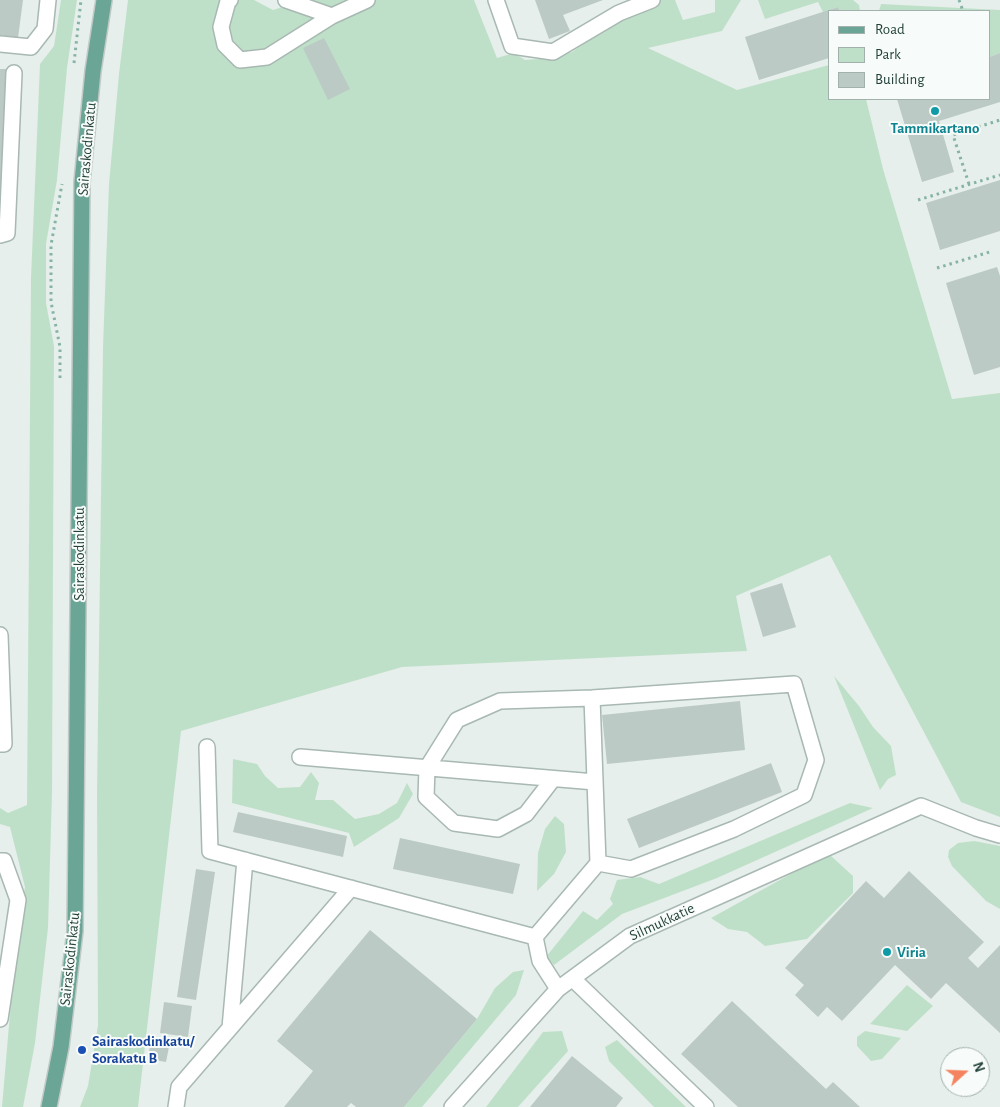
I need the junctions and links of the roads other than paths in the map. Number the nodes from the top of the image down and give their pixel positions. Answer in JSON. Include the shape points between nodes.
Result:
{"nodes":[{"id":1,"x":48,"y":0,"type":"edge"},
{"id":2,"x":104,"y":0,"type":"edge"},
{"id":3,"x":230,"y":0,"type":"edge"},
{"id":4,"x":286,"y":0,"type":"edge"},
{"id":5,"x":367,"y":0,"type":"edge"},
{"id":6,"x":496,"y":0,"type":"edge"},
{"id":7,"x":652,"y":0,"type":"edge"},
{"id":8,"x":332,"y":16,"type":"junction"},
{"id":9,"x":0,"y":44,"type":"edge"},
{"id":10,"x":14,"y":73,"type":"dead end"},
{"id":11,"x":0,"y":235,"type":"edge"},
{"id":12,"x":0,"y":635,"type":"edge"},
{"id":13,"x":592,"y":698,"type":"junction"},
{"id":14,"x":0,"y":744,"type":"edge"},
{"id":15,"x":207,"y":747,"type":"dead end"},
{"id":16,"x":300,"y":757,"type":"dead end"},
{"id":17,"x":427,"y":768,"type":"junction"},
{"id":18,"x":553,"y":779,"type":"junction"},
{"id":19,"x":595,"y":782,"type":"junction"},
{"id":20,"x":1000,"y":835,"type":"edge"},
{"id":21,"x":245,"y":860,"type":"junction"},
{"id":22,"x":0,"y":861,"type":"edge"},
{"id":23,"x":598,"y":863,"type":"junction"},
{"id":24,"x":351,"y":888,"type":"junction"},
{"id":25,"x":535,"y":937,"type":"junction"},
{"id":26,"x":572,"y":979,"type":"junction"},
{"id":27,"x":558,"y":990,"type":"junction"},
{"id":28,"x":0,"y":1019,"type":"edge"},
{"id":29,"x":230,"y":1028,"type":"junction"},
{"id":30,"x":49,"y":1107,"type":"edge"},
{"id":31,"x":176,"y":1107,"type":"edge"},
{"id":32,"x":452,"y":1107,"type":"edge"},
{"id":33,"x":706,"y":1107,"type":"edge"}],
"edges":[{"from":1,"to":9,"type":"street","via":[[45,29],[31,47]]},
{"from":2,"to":30,"type":"main road","name":"Sairaskodinkatu","via":[[82,182],[75,932],[61,1046]]},
{"from":3,"to":8,"type":"street","via":[[221,27],[225,45],[240,60],[267,57]]},
{"from":4,"to":8,"type":"street"},
{"from":5,"to":8,"type":"street"},
{"from":6,"to":7,"type":"street","via":[[512,46],[553,52],[620,13]]},
{"from":10,"to":11,"type":"street","via":[[7,233]]},
{"from":12,"to":14,"type":"street","via":[[4,744]]},
{"from":13,"to":17,"type":"street","via":[[500,701],[457,720]]},
{"from":13,"to":19,"type":"street"},
{"from":13,"to":23,"type":"street","via":[[794,684],[816,760],[804,795],[734,829],[632,869]]},
{"from":15,"to":21,"type":"street","via":[[210,851]]},
{"from":16,"to":17,"type":"street"},
{"from":17,"to":18,"type":"street"},
{"from":17,"to":18,"type":"street","via":[[426,797],[454,823],[498,828],[526,814]]},
{"from":18,"to":19,"type":"street"},
{"from":19,"to":23,"type":"street"},
{"from":20,"to":26,"type":"street","name":"Silmukkatie","via":[[921,806],[630,936]]},
{"from":21,"to":24,"type":"street"},
{"from":21,"to":29,"type":"street"},
{"from":22,"to":28,"type":"street","via":[[4,861],[18,900]]},
{"from":23,"to":25,"type":"street"},
{"from":24,"to":25,"type":"street"},
{"from":24,"to":29,"type":"street"},
{"from":25,"to":27,"type":"street","via":[[540,961]]},
{"from":26,"to":27,"type":"street","name":"Silmukkatie"},
{"from":26,"to":33,"type":"street"},
{"from":27,"to":32,"type":"street","name":"Silmukkatie"},
{"from":29,"to":31,"type":"street","via":[[179,1087]]}]}
